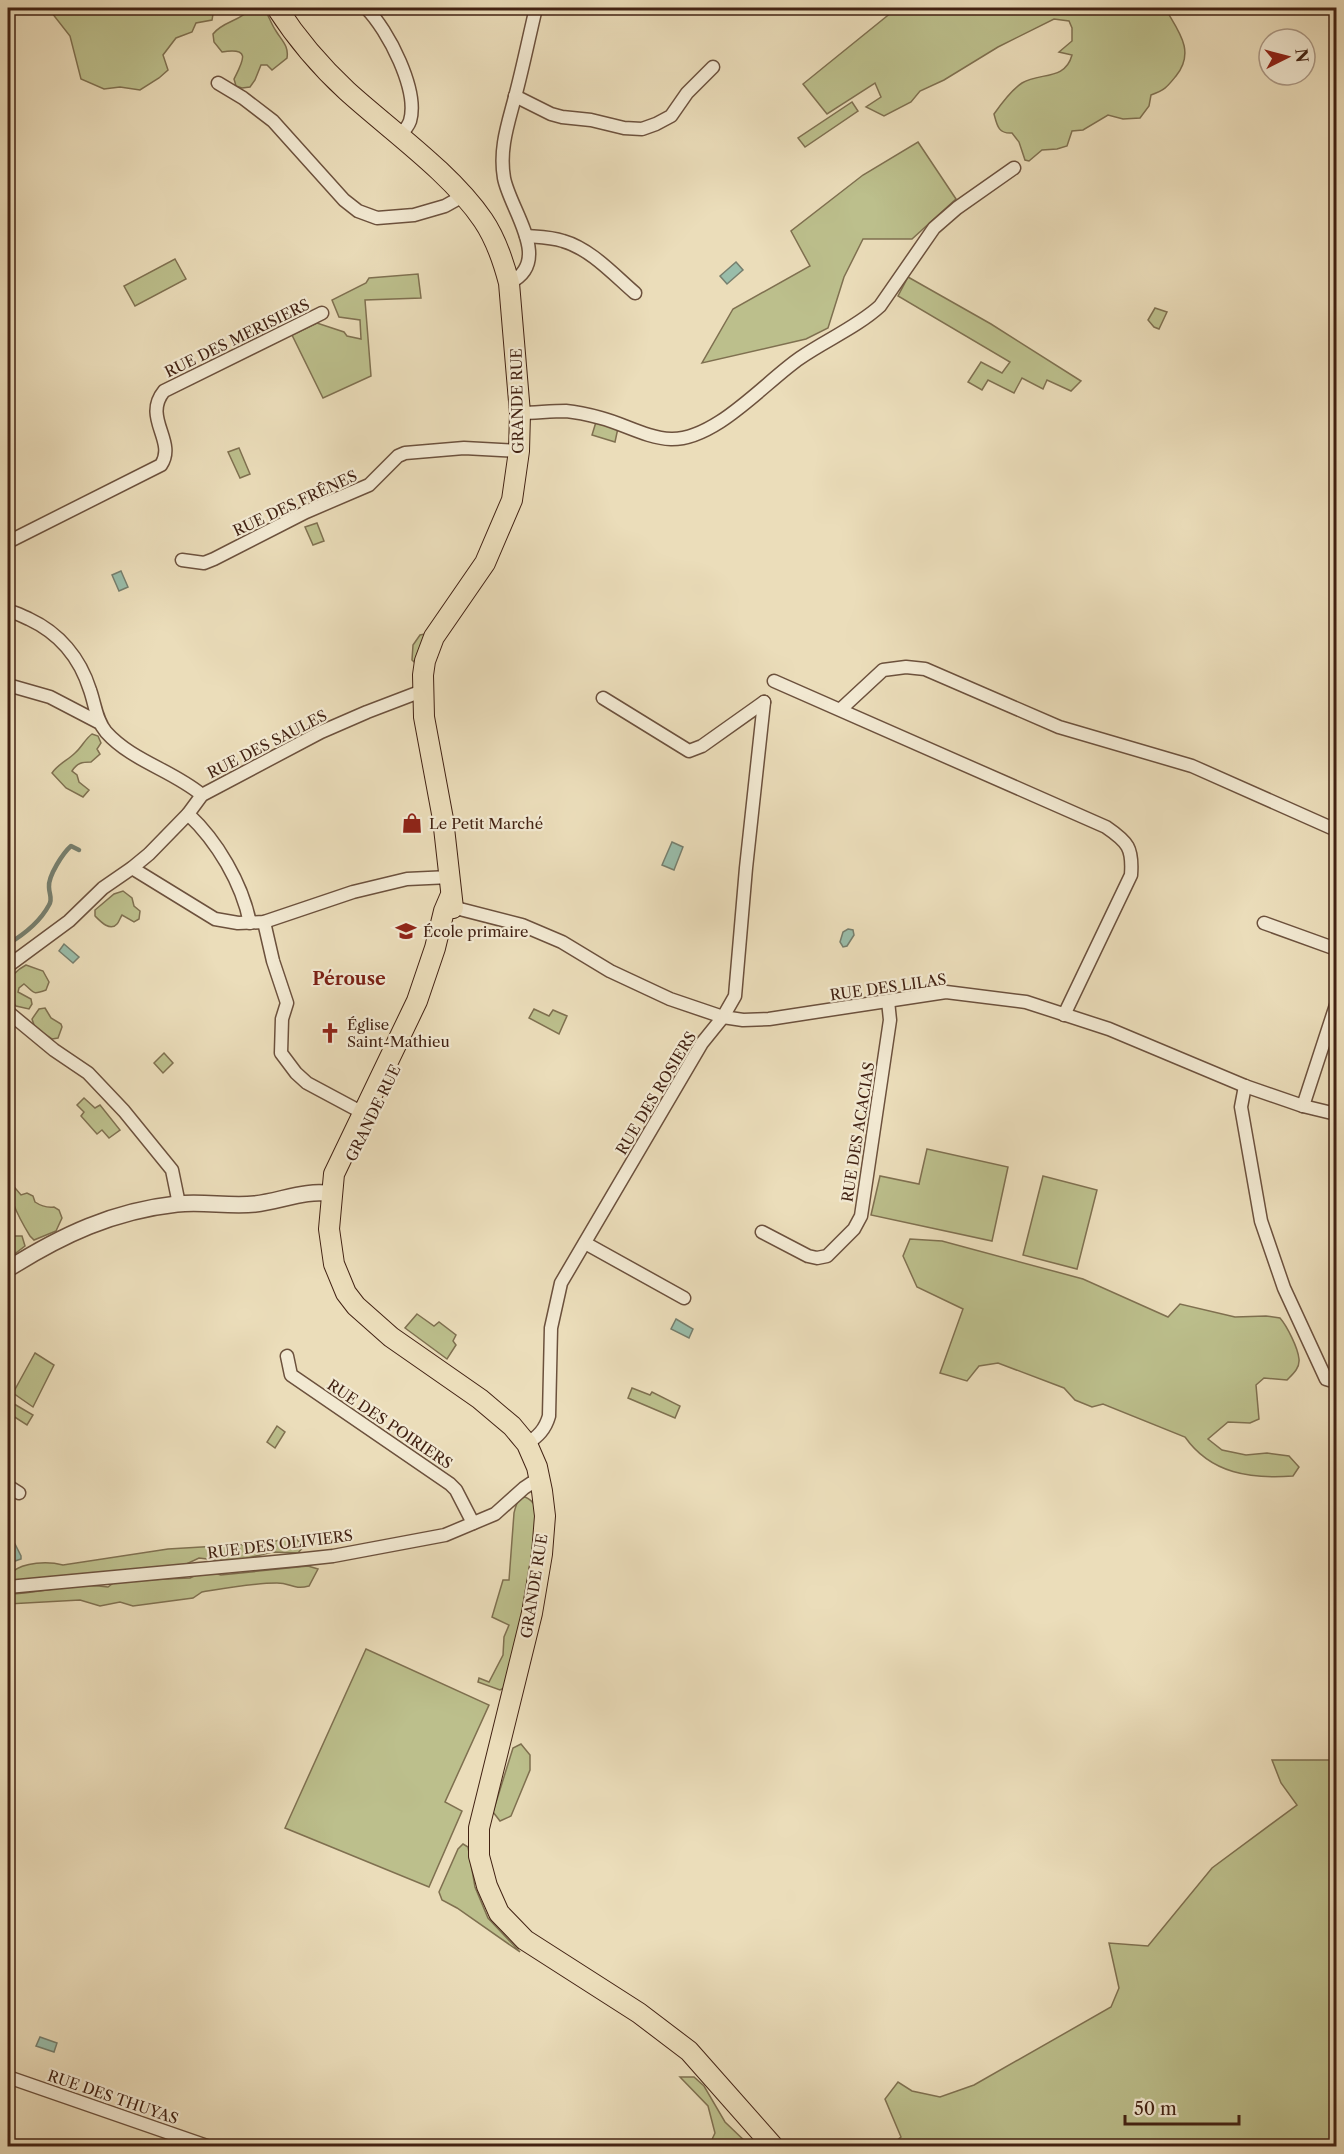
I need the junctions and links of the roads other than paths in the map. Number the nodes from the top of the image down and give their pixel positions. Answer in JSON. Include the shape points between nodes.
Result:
{"nodes":[{"id":1,"x":277,"y":8,"type":"edge"},
{"id":2,"x":366,"y":8,"type":"edge"},
{"id":3,"x":536,"y":8,"type":"edge"},
{"id":4,"x":713,"y":67,"type":"dead end"},
{"id":5,"x":218,"y":83,"type":"dead end"},
{"id":6,"x":515,"y":96,"type":"junction"},
{"id":7,"x":399,"y":136,"type":"junction"},
{"id":8,"x":1014,"y":168,"type":"dead end"},
{"id":9,"x":463,"y":196,"type":"junction"},
{"id":10,"x":526,"y":236,"type":"junction"},
{"id":11,"x":509,"y":283,"type":"junction"},
{"id":12,"x":635,"y":293,"type":"dead end"},
{"id":13,"x":322,"y":313,"type":"dead end"},
{"id":14,"x":520,"y":413,"type":"junction"},
{"id":15,"x":519,"y":451,"type":"junction"},
{"id":16,"x":8,"y":542,"type":"edge"},
{"id":17,"x":182,"y":560,"type":"dead end"},
{"id":18,"x":9,"y":608,"type":"edge"},
{"id":19,"x":774,"y":681,"type":"dead end"},
{"id":20,"x":8,"y":686,"type":"edge"},
{"id":21,"x":422,"y":691,"type":"junction"},
{"id":22,"x":603,"y":698,"type":"dead end"},
{"id":23,"x":841,"y":709,"type":"junction"},
{"id":24,"x":98,"y":722,"type":"junction"},
{"id":25,"x":202,"y":795,"type":"junction"},
{"id":26,"x":188,"y":814,"type":"junction"},
{"id":27,"x":1336,"y":830,"type":"edge"},
{"id":28,"x":132,"y":868,"type":"junction"},
{"id":29,"x":450,"y":897,"type":"junction"},
{"id":30,"x":264,"y":922,"type":"junction"},
{"id":31,"x":250,"y":923,"type":"junction"},
{"id":32,"x":1264,"y":923,"type":"dead end"},
{"id":33,"x":1336,"y":948,"type":"edge"},
{"id":34,"x":8,"y":966,"type":"edge"},
{"id":35,"x":888,"y":1001,"type":"junction"},
{"id":36,"x":1336,"y":1005,"type":"edge"},
{"id":37,"x":9,"y":1014,"type":"edge"},
{"id":38,"x":1064,"y":1014,"type":"junction"},
{"id":39,"x":723,"y":1017,"type":"junction"},
{"id":40,"x":1245,"y":1086,"type":"junction"},
{"id":41,"x":1304,"y":1106,"type":"junction"},
{"id":42,"x":363,"y":1113,"type":"junction"},
{"id":43,"x":1336,"y":1114,"type":"edge"},
{"id":44,"x":332,"y":1194,"type":"junction"},
{"id":45,"x":179,"y":1204,"type":"junction"},
{"id":46,"x":762,"y":1232,"type":"dead end"},
{"id":47,"x":585,"y":1243,"type":"junction"},
{"id":48,"x":8,"y":1269,"type":"edge"},
{"id":49,"x":684,"y":1298,"type":"dead end"},
{"id":50,"x":287,"y":1356,"type":"dead end"},
{"id":51,"x":1336,"y":1382,"type":"edge"},
{"id":52,"x":526,"y":1444,"type":"junction"},
{"id":53,"x":539,"y":1478,"type":"junction"},
{"id":54,"x":8,"y":1486,"type":"edge"},
{"id":55,"x":19,"y":1493,"type":"dead end"},
{"id":56,"x":473,"y":1523,"type":"junction"},
{"id":57,"x":8,"y":1587,"type":"edge"},
{"id":58,"x":8,"y":2077,"type":"edge"},
{"id":59,"x":207,"y":2146,"type":"edge"},
{"id":60,"x":773,"y":2146,"type":"edge"}],
"edges":[{"from":1,"to":7,"type":"main road","name":"GRANDE RUE","via":[[306,50]]},
{"from":2,"to":7,"type":"street","via":[[392,42],[405,79],[410,121]]},
{"from":3,"to":6,"type":"street"},
{"from":4,"to":6,"type":"street","via":[[671,116],[642,129],[562,117]]},
{"from":5,"to":9,"type":"street","via":[[273,121],[358,211],[377,218],[414,215]]},
{"from":6,"to":10,"type":"street","via":[[502,158],[508,196]]},
{"from":7,"to":9,"type":"main road","name":"GRANDE RUE"},
{"from":8,"to":14,"type":"street","via":[[934,228],[869,316],[795,361],[737,409],[705,429],[672,439],[568,411]]},
{"from":9,"to":11,"type":"main road","name":"GRANDE RUE","via":[[495,241]]},
{"from":10,"to":11,"type":"street","via":[[528,266]]},
{"from":10,"to":12,"type":"street","via":[[569,243],[598,261]]},
{"from":11,"to":14,"type":"main road","name":"GRANDE RUE"},
{"from":13,"to":16,"type":"street","name":"RUE DES MERISIERS","via":[[164,391],[156,404],[166,449],[161,465]]},
{"from":14,"to":15,"type":"main road","name":"GRANDE RUE"},
{"from":15,"to":17,"type":"street","name":"RUE DES FRÊNES","via":[[464,448],[405,453],[369,485],[214,559]]},
{"from":15,"to":21,"type":"main road","name":"GRANDE RUE","via":[[508,513],[485,563],[434,637],[425,662]]},
{"from":18,"to":24,"type":"street","via":[[49,630],[70,651],[90,688]]},
{"from":19,"to":23,"type":"street"},
{"from":20,"to":24,"type":"street","via":[[50,697]]},
{"from":21,"to":25,"type":"street","name":"RUE DES SAULES","via":[[282,751]]},
{"from":21,"to":29,"type":"main road","name":"GRANDE RUE","via":[[443,819]]},
{"from":22,"to":39,"type":"street","name":"RUE DES ROSIERS","via":[[689,751],[764,702],[735,996]]},
{"from":23,"to":27,"type":"street","via":[[883,670],[925,669],[1059,727],[1192,766]]},
{"from":23,"to":38,"type":"street","via":[[1106,827],[1125,840],[1132,858],[1131,875]]},
{"from":24,"to":25,"type":"street","via":[[139,759]]},
{"from":25,"to":26,"type":"street","name":"RUE DES SAULES"},
{"from":26,"to":28,"type":"street","name":"RUE DES SAULES"},
{"from":26,"to":31,"type":"street","via":[[219,852],[246,905]]},
{"from":28,"to":31,"type":"street","name":"RUE DES LILAS","via":[[215,919]]},
{"from":28,"to":34,"type":"street","name":"RUE DES SAULES"},
{"from":29,"to":30,"type":"street","name":"RUE DES LILAS","via":[[407,879]]},
{"from":29,"to":39,"type":"street","name":"RUE DES LILAS","via":[[562,942],[610,971],[660,994]]},
{"from":29,"to":42,"type":"main road","via":[[417,1001]]},
{"from":29,"to":44,"type":"main road","name":"GRANDE RUE","via":[[453,924],[427,1008]]},
{"from":30,"to":31,"type":"street","name":"RUE DES LILAS"},
{"from":30,"to":42,"type":"street","via":[[287,1003],[282,1019],[282,1053],[296,1073],[323,1093]]},
{"from":32,"to":33,"type":"street"},
{"from":35,"to":38,"type":"street","name":"RUE DES LILAS","via":[[946,992],[1026,1002]]},
{"from":35,"to":39,"type":"street","name":"RUE DES LILAS","via":[[769,1019]]},
{"from":35,"to":46,"type":"street","name":"RUE DES ACACIAS","via":[[890,1020],[861,1216],[854,1229],[827,1256],[817,1258]]},
{"from":36,"to":41,"type":"street"},
{"from":37,"to":45,"type":"street","via":[[88,1073],[124,1111],[172,1170]]},
{"from":38,"to":40,"type":"street","name":"RUE DES LILAS"},
{"from":39,"to":47,"type":"street","name":"RUE DES ROSIERS","via":[[702,1042]]},
{"from":40,"to":41,"type":"street","name":"RUE DES LILAS"},
{"from":40,"to":51,"type":"street","via":[[1241,1107],[1261,1221],[1284,1288],[1326,1379]]},
{"from":41,"to":43,"type":"street","name":"RUE DES LILAS"},
{"from":42,"to":44,"type":"main road","via":[[334,1174]]},
{"from":44,"to":45,"type":"street","via":[[305,1194],[237,1206]]},
{"from":44,"to":52,"type":"main road","name":"GRANDE RUE","via":[[330,1247],[346,1293],[369,1320],[480,1399],[515,1429]]},
{"from":45,"to":48,"type":"street","via":[[99,1221]]},
{"from":47,"to":49,"type":"street"},
{"from":47,"to":52,"type":"street","name":"RUE DES ROSIERS","via":[[561,1283],[551,1328],[547,1425]]},
{"from":50,"to":56,"type":"street","name":"RUE DES POIRIERS","via":[[291,1375],[450,1484]]},
{"from":52,"to":53,"type":"main road","name":"GRANDE RUE"},
{"from":53,"to":56,"type":"street","name":"RUE DES OLIVIERS","via":[[495,1514]]},
{"from":53,"to":60,"type":"main road","name":"GRANDE RUE","via":[[545,1516],[532,1613],[479,1828],[479,1856],[487,1887],[500,1913],[525,1940],[639,2013],[689,2051]]},
{"from":54,"to":55,"type":"street"},
{"from":56,"to":57,"type":"street","name":"RUE DES OLIVIERS","via":[[445,1535],[333,1556]]},
{"from":58,"to":59,"type":"street","name":"RUE DES THUYAS"}]}
